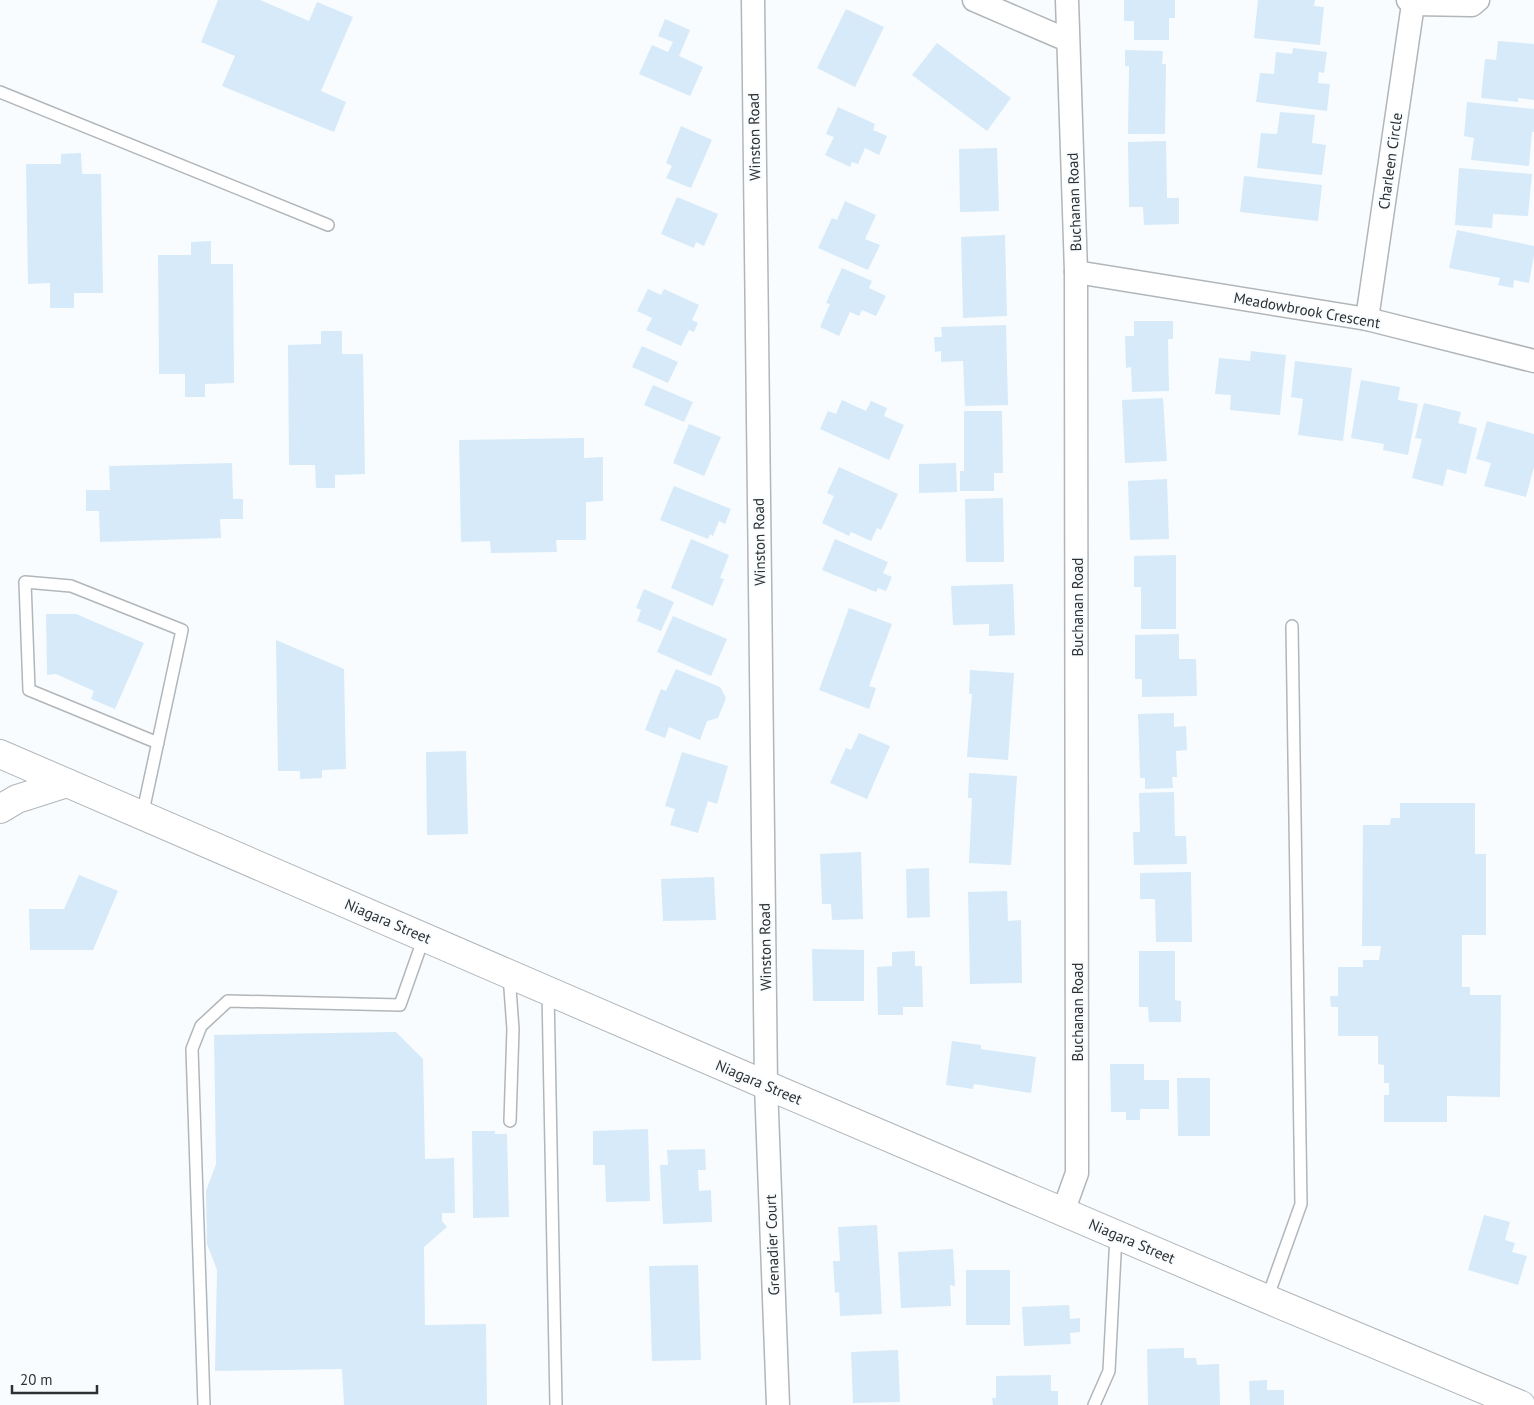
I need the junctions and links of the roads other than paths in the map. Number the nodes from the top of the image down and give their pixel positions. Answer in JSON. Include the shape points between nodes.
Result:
{"nodes":[{"id":1,"x":753,"y":0,"type":"edge"},
{"id":2,"x":974,"y":0,"type":"edge"},
{"id":3,"x":1067,"y":0,"type":"edge"},
{"id":4,"x":1478,"y":0,"type":"edge"},
{"id":5,"x":1410,"y":2,"type":"edge"},
{"id":6,"x":1067,"y":40,"type":"junction"},
{"id":7,"x":0,"y":92,"type":"edge"},
{"id":8,"x":328,"y":225,"type":"dead end"},
{"id":9,"x":1076,"y":272,"type":"junction"},
{"id":10,"x":1367,"y":318,"type":"junction"},
{"id":11,"x":1534,"y":361,"type":"edge"},
{"id":12,"x":1292,"y":626,"type":"dead end"},
{"id":13,"x":158,"y":743,"type":"junction"},
{"id":14,"x":0,"y":754,"type":"edge"},
{"id":15,"x":67,"y":783,"type":"junction"},
{"id":16,"x":0,"y":809,"type":"edge"},
{"id":17,"x":142,"y":816,"type":"junction"},
{"id":18,"x":424,"y":937,"type":"junction"},
{"id":19,"x":509,"y":973,"type":"junction"},
{"id":20,"x":548,"y":990,"type":"junction"},
{"id":21,"x":766,"y":1085,"type":"junction"},
{"id":22,"x":510,"y":1120,"type":"dead end"},
{"id":23,"x":1063,"y":1212,"type":"junction"},
{"id":24,"x":1116,"y":1234,"type":"junction"},
{"id":25,"x":1267,"y":1299,"type":"junction"},
{"id":26,"x":204,"y":1405,"type":"edge"},
{"id":27,"x":556,"y":1405,"type":"edge"},
{"id":28,"x":778,"y":1405,"type":"edge"},
{"id":29,"x":1094,"y":1405,"type":"edge"},
{"id":30,"x":1521,"y":1405,"type":"edge"}],
"edges":[{"from":1,"to":21,"type":"street","name":"Winston Road"},
{"from":2,"to":6,"type":"street"},
{"from":3,"to":6,"type":"street","name":"Buchanan Road"},
{"from":4,"to":5,"type":"street","name":"Charleen Circle","via":[[1472,5]]},
{"from":5,"to":10,"type":"street","name":"Charleen Circle"},
{"from":6,"to":9,"type":"street","name":"Buchanan Road"},
{"from":7,"to":8,"type":"lane"},
{"from":9,"to":10,"type":"street","name":"Meadowbrook Crescent"},
{"from":9,"to":23,"type":"street","name":"Buchanan Road","via":[[1077,1173]]},
{"from":10,"to":11,"type":"street","name":"Meadowbrook Crescent"},
{"from":12,"to":25,"type":"lane","via":[[1301,1204]]},
{"from":13,"to":13,"type":"lane","via":[[182,630],[71,586],[25,582],[29,690]]},
{"from":13,"to":17,"type":"lane"},
{"from":14,"to":15,"type":"main road","name":"Niagara Street"},
{"from":15,"to":16,"type":"main road","via":[[16,799]]},
{"from":15,"to":17,"type":"main road","name":"Niagara Street"},
{"from":17,"to":18,"type":"main road","name":"Niagara Street"},
{"from":18,"to":19,"type":"main road","name":"Niagara Street"},
{"from":18,"to":26,"type":"lane","via":[[400,1005],[228,1001],[201,1026],[192,1050]]},
{"from":19,"to":20,"type":"main road","name":"Niagara Street"},
{"from":19,"to":22,"type":"lane","via":[[512,1029]]},
{"from":20,"to":21,"type":"main road","name":"Niagara Street"},
{"from":20,"to":27,"type":"lane"},
{"from":21,"to":23,"type":"main road","name":"Niagara Street"},
{"from":21,"to":28,"type":"street","name":"Grenadier Court"},
{"from":23,"to":24,"type":"main road","name":"Niagara Street"},
{"from":24,"to":25,"type":"main road","name":"Niagara Street"},
{"from":24,"to":29,"type":"lane","via":[[1109,1371]]},
{"from":25,"to":30,"type":"main road","name":"Niagara Street"}]}
